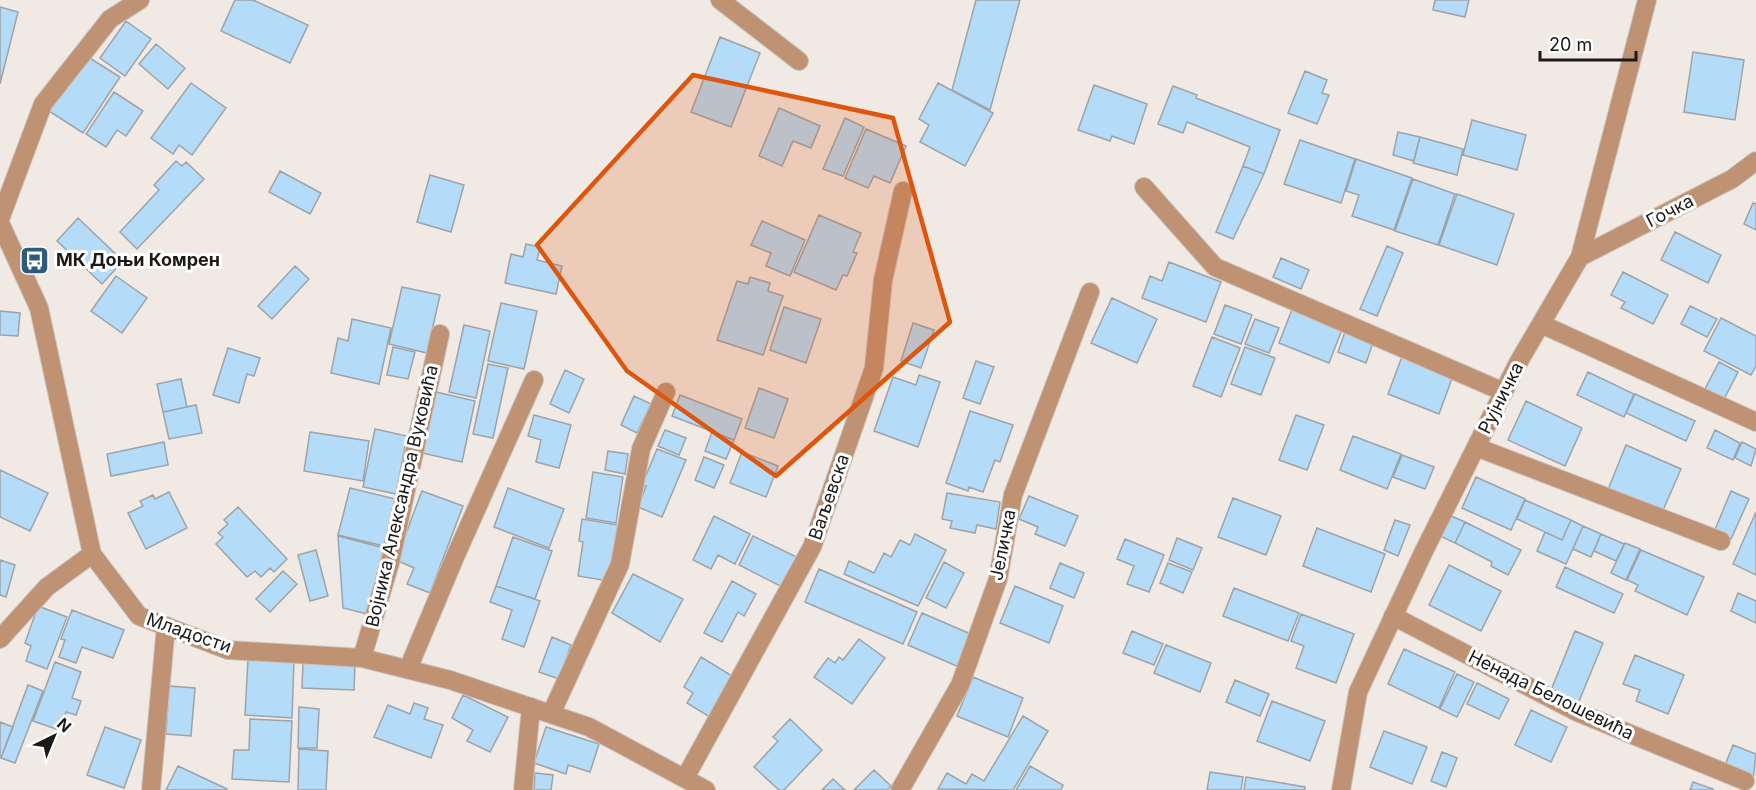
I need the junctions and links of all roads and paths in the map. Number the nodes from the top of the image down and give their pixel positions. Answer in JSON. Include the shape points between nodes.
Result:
{"nodes":[{"id":1,"x":140,"y":0,"type":"edge"},
{"id":2,"x":720,"y":0,"type":"edge"},
{"id":3,"x":1647,"y":0,"type":"edge"},
{"id":4,"x":799,"y":62,"type":"dead end"},
{"id":5,"x":1756,"y":161,"type":"edge"},
{"id":6,"x":1144,"y":187,"type":"dead end"},
{"id":7,"x":903,"y":191,"type":"dead end"},
{"id":8,"x":0,"y":221,"type":"edge"},
{"id":9,"x":1580,"y":257,"type":"junction"},
{"id":10,"x":1090,"y":292,"type":"dead end"},
{"id":11,"x":1541,"y":324,"type":"junction"},
{"id":12,"x":440,"y":334,"type":"dead end"},
{"id":13,"x":534,"y":380,"type":"dead end"},
{"id":14,"x":666,"y":392,"type":"dead end"},
{"id":15,"x":1504,"y":392,"type":"junction"},
{"id":16,"x":1756,"y":422,"type":"edge"},
{"id":17,"x":1476,"y":447,"type":"junction"},
{"id":18,"x":1721,"y":541,"type":"dead end"},
{"id":19,"x":92,"y":554,"type":"junction"},
{"id":20,"x":1393,"y":616,"type":"junction"},
{"id":21,"x":166,"y":626,"type":"junction"},
{"id":22,"x":0,"y":639,"type":"edge"},
{"id":23,"x":362,"y":657,"type":"junction"},
{"id":24,"x":408,"y":669,"type":"junction"},
{"id":25,"x":531,"y":707,"type":"junction"},
{"id":26,"x":552,"y":714,"type":"junction"},
{"id":27,"x":685,"y":778,"type":"junction"},
{"id":28,"x":1745,"y":781,"type":"dead end"},
{"id":29,"x":152,"y":790,"type":"edge"},
{"id":30,"x":522,"y":790,"type":"edge"},
{"id":31,"x":706,"y":790,"type":"edge"},
{"id":32,"x":900,"y":790,"type":"edge"},
{"id":33,"x":1341,"y":790,"type":"edge"}],
"edges":[{"from":1,"to":8,"type":"street","via":[[110,19],[43,104]]},
{"from":2,"to":4,"type":"street"},
{"from":3,"to":9,"type":"street","name":"Рујничка"},
{"from":5,"to":9,"type":"street","name":"Гочка","via":[[1732,179]]},
{"from":6,"to":15,"type":"street","via":[[1215,267]]},
{"from":7,"to":27,"type":"street","name":"Ваљевска","via":[[883,280],[874,368],[812,547]]},
{"from":8,"to":19,"type":"street","name":"Младости","via":[[39,308]]},
{"from":9,"to":11,"type":"street","name":"Рујничка"},
{"from":10,"to":32,"type":"street","name":"Јеличка","via":[[1013,495],[998,579],[960,685]]},
{"from":11,"to":15,"type":"street","name":"Рујничка"},
{"from":11,"to":16,"type":"street"},
{"from":12,"to":23,"type":"street","name":"Војника Александра Вуковића","via":[[390,563]]},
{"from":13,"to":24,"type":"street"},
{"from":14,"to":26,"type":"street","via":[[641,449],[620,564]]},
{"from":15,"to":17,"type":"street","name":"Рујничка"},
{"from":17,"to":18,"type":"street"},
{"from":17,"to":20,"type":"street","name":"Рујничка"},
{"from":19,"to":21,"type":"street","name":"Младости","via":[[139,616]]},
{"from":19,"to":22,"type":"street","via":[[47,587]]},
{"from":20,"to":28,"type":"street","name":"Ненада Белошевића","via":[[1577,712]]},
{"from":20,"to":33,"type":"street","name":"Рујничка","via":[[1358,692]]},
{"from":21,"to":23,"type":"street","name":"Младости","via":[[228,650]]},
{"from":21,"to":29,"type":"street"},
{"from":23,"to":24,"type":"street","name":"Младости"},
{"from":24,"to":25,"type":"street","name":"Младости"},
{"from":25,"to":26,"type":"street","name":"Младости"},
{"from":25,"to":30,"type":"street"},
{"from":26,"to":27,"type":"street","name":"Младости","via":[[589,727]]},
{"from":27,"to":31,"type":"street","name":"Младости"}]}
